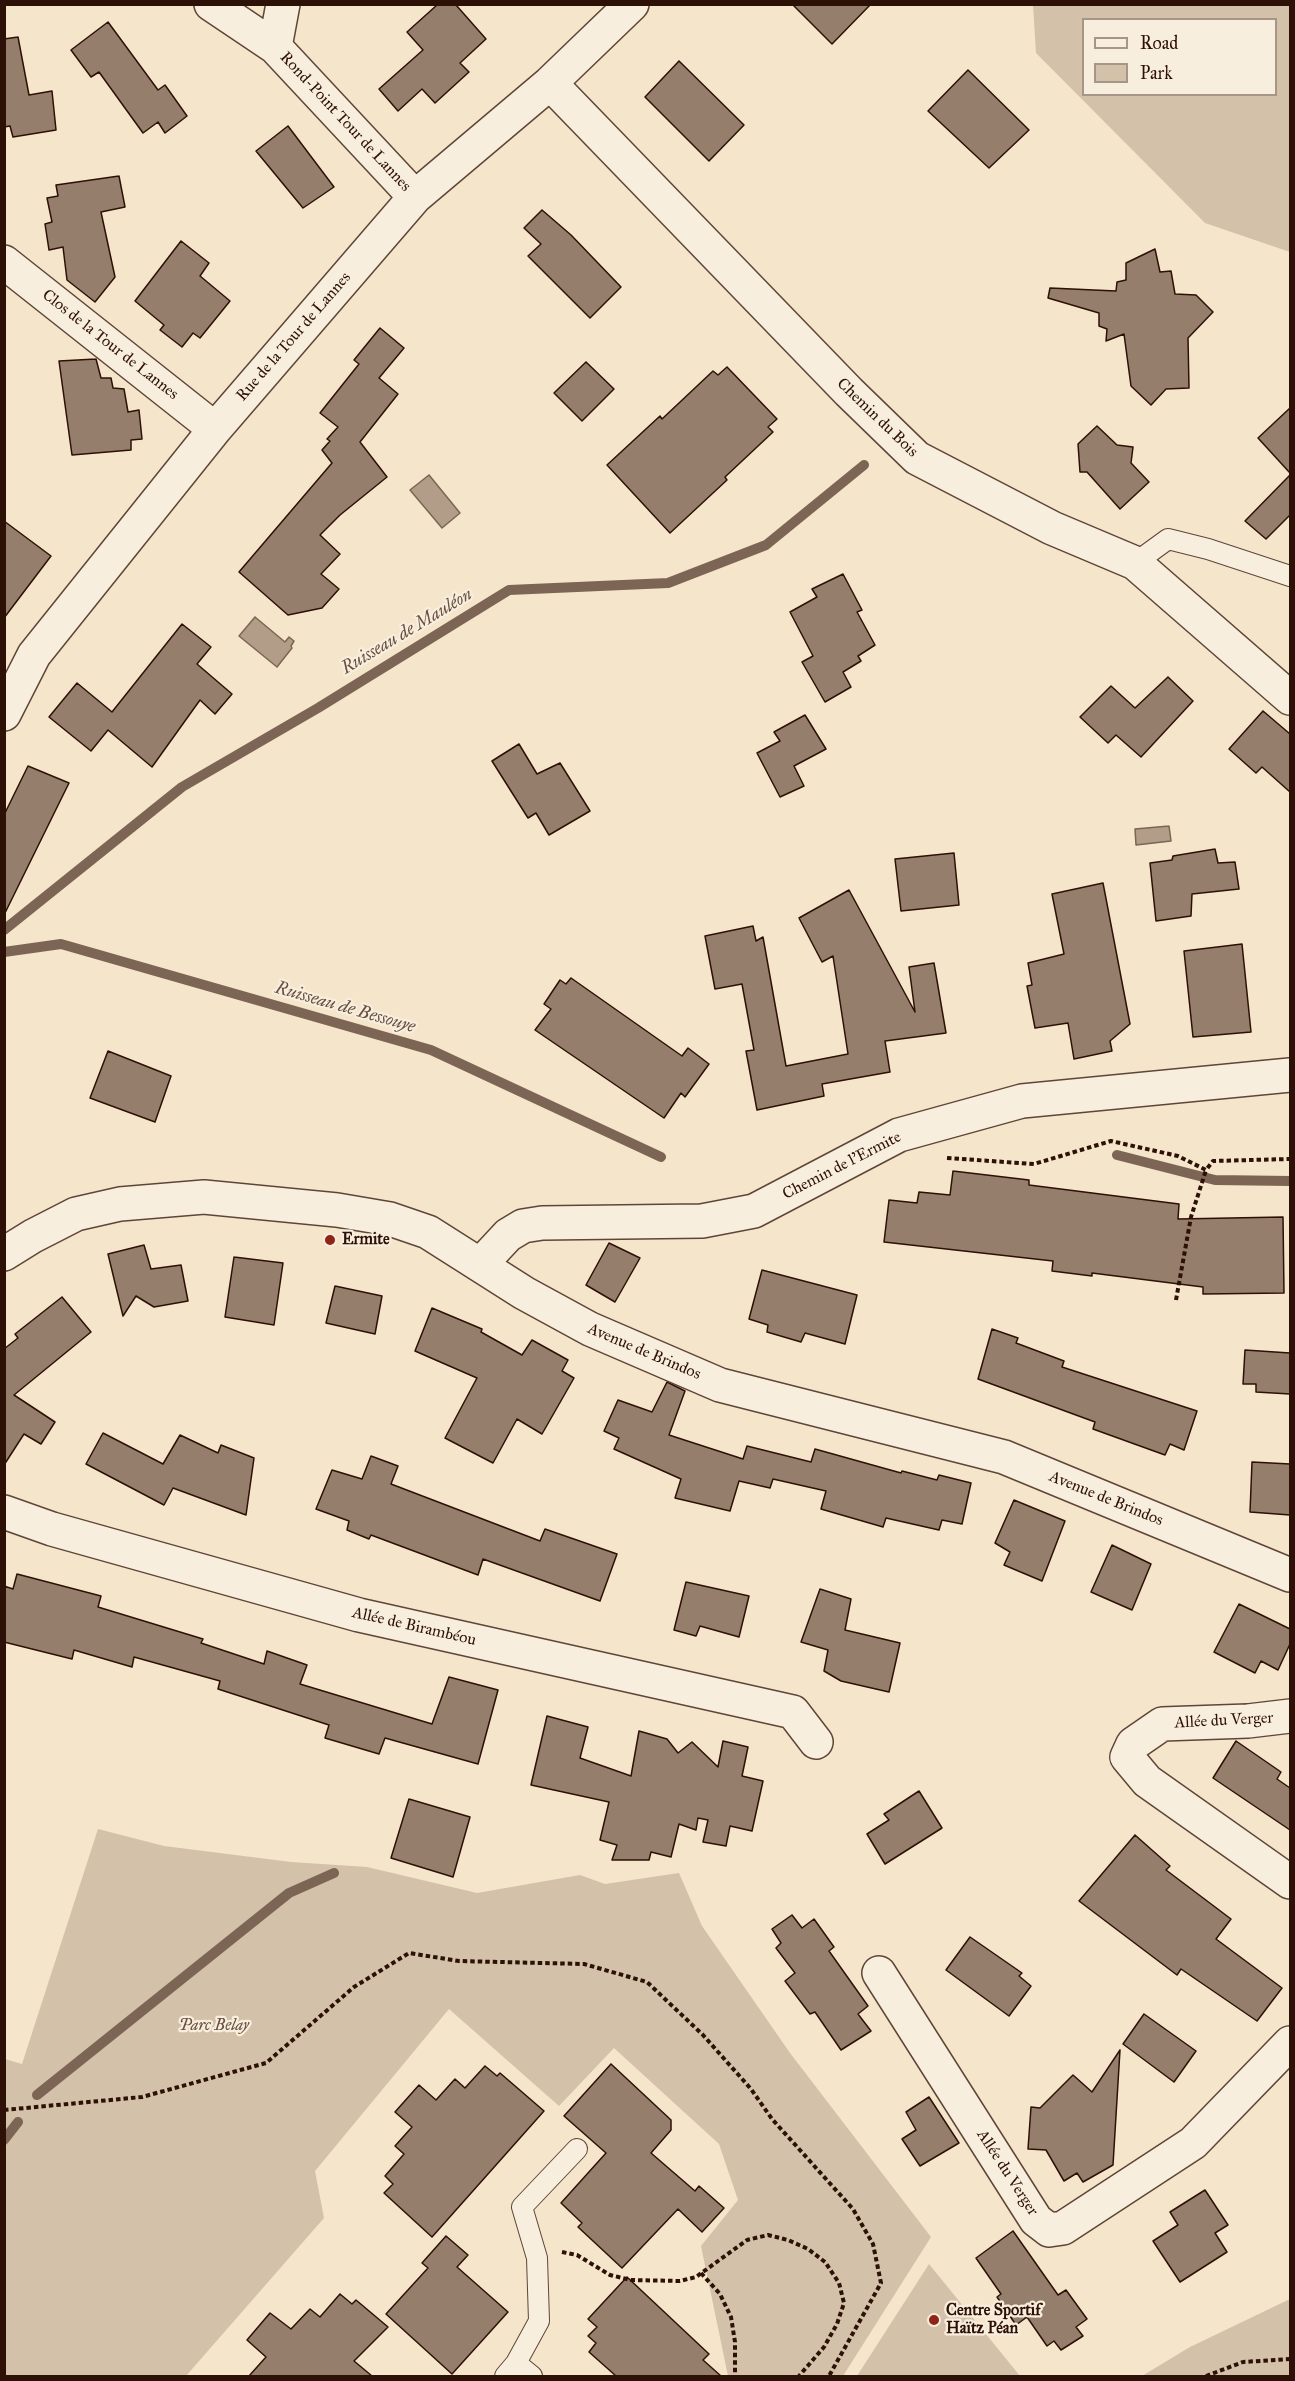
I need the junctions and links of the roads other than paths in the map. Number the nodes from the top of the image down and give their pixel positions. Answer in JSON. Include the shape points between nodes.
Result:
{"nodes":[{"id":1,"x":211,"y":4,"type":"edge"},
{"id":2,"x":283,"y":4,"type":"edge"},
{"id":3,"x":632,"y":4,"type":"edge"},
{"id":4,"x":275,"y":47,"type":"junction"},
{"id":5,"x":550,"y":83,"type":"junction"},
{"id":6,"x":415,"y":197,"type":"junction"},
{"id":7,"x":4,"y":262,"type":"edge"},
{"id":8,"x":215,"y":429,"type":"junction"},
{"id":9,"x":1135,"y":563,"type":"junction"},
{"id":10,"x":1290,"y":576,"type":"edge"},
{"id":11,"x":1290,"y":698,"type":"edge"},
{"id":12,"x":4,"y":714,"type":"edge"},
{"id":13,"x":1290,"y":1075,"type":"edge"},
{"id":14,"x":4,"y":1254,"type":"edge"},
{"id":15,"x":480,"y":1265,"type":"junction"},
{"id":16,"x":4,"y":1512,"type":"edge"},
{"id":17,"x":1290,"y":1575,"type":"edge"},
{"id":18,"x":1290,"y":1716,"type":"edge"},
{"id":19,"x":816,"y":1742,"type":"dead end"},
{"id":20,"x":1290,"y":1882,"type":"edge"},
{"id":21,"x":879,"y":1973,"type":"dead end"},
{"id":22,"x":1290,"y":2043,"type":"edge"},
{"id":23,"x":577,"y":2149,"type":"dead end"},
{"id":24,"x":511,"y":2370,"type":"edge"},
{"id":25,"x":532,"y":2376,"type":"edge"}],
"edges":[{"from":1,"to":4,"type":"street","name":"Rond-Point Tour de Lannes"},
{"from":2,"to":4,"type":"street","name":"Rond-Point Tour de Lannes"},
{"from":3,"to":5,"type":"street","name":"Rue de la Tour de Lannes"},
{"from":4,"to":6,"type":"street","name":"Rond-Point Tour de Lannes"},
{"from":5,"to":6,"type":"street","name":"Rue de la Tour de Lannes"},
{"from":5,"to":9,"type":"street","name":"Chemin du Bois","via":[[917,458],[1052,528]]},
{"from":6,"to":8,"type":"street","name":"Rue de la Tour de Lannes"},
{"from":7,"to":8,"type":"street","name":"Clos de la Tour de Lannes"},
{"from":8,"to":12,"type":"street","name":"Rue de la Tour de Lannes","via":[[34,655]]},
{"from":9,"to":10,"type":"lane","via":[[1168,539]]},
{"from":9,"to":11,"type":"street","name":"Chemin du Bois"},
{"from":13,"to":15,"type":"street","name":"Chemin de l'Ermite","via":[[1022,1101],[899,1136],[754,1210],[702,1221],[523,1226]]},
{"from":14,"to":15,"type":"street","name":"Avenue de Brindos","via":[[76,1214],[120,1204],[204,1197],[390,1219],[428,1232]]},
{"from":15,"to":17,"type":"street","name":"Avenue de Brindos","via":[[590,1329],[720,1385],[1004,1457]]},
{"from":16,"to":19,"type":"street","name":"Allée de Birambéou","via":[[359,1615],[794,1713]]},
{"from":18,"to":20,"type":"street","name":"Allée du Verger","via":[[1162,1724],[1133,1744],[1127,1756],[1147,1780]]},
{"from":21,"to":22,"type":"street","name":"Allée du Verger","via":[[1036,2220],[1049,2230],[1063,2228],[1193,2144]]},
{"from":23,"to":24,"type":"lane","via":[[522,2207],[537,2258],[539,2321]]},
{"from":24,"to":25,"type":"lane"}]}
